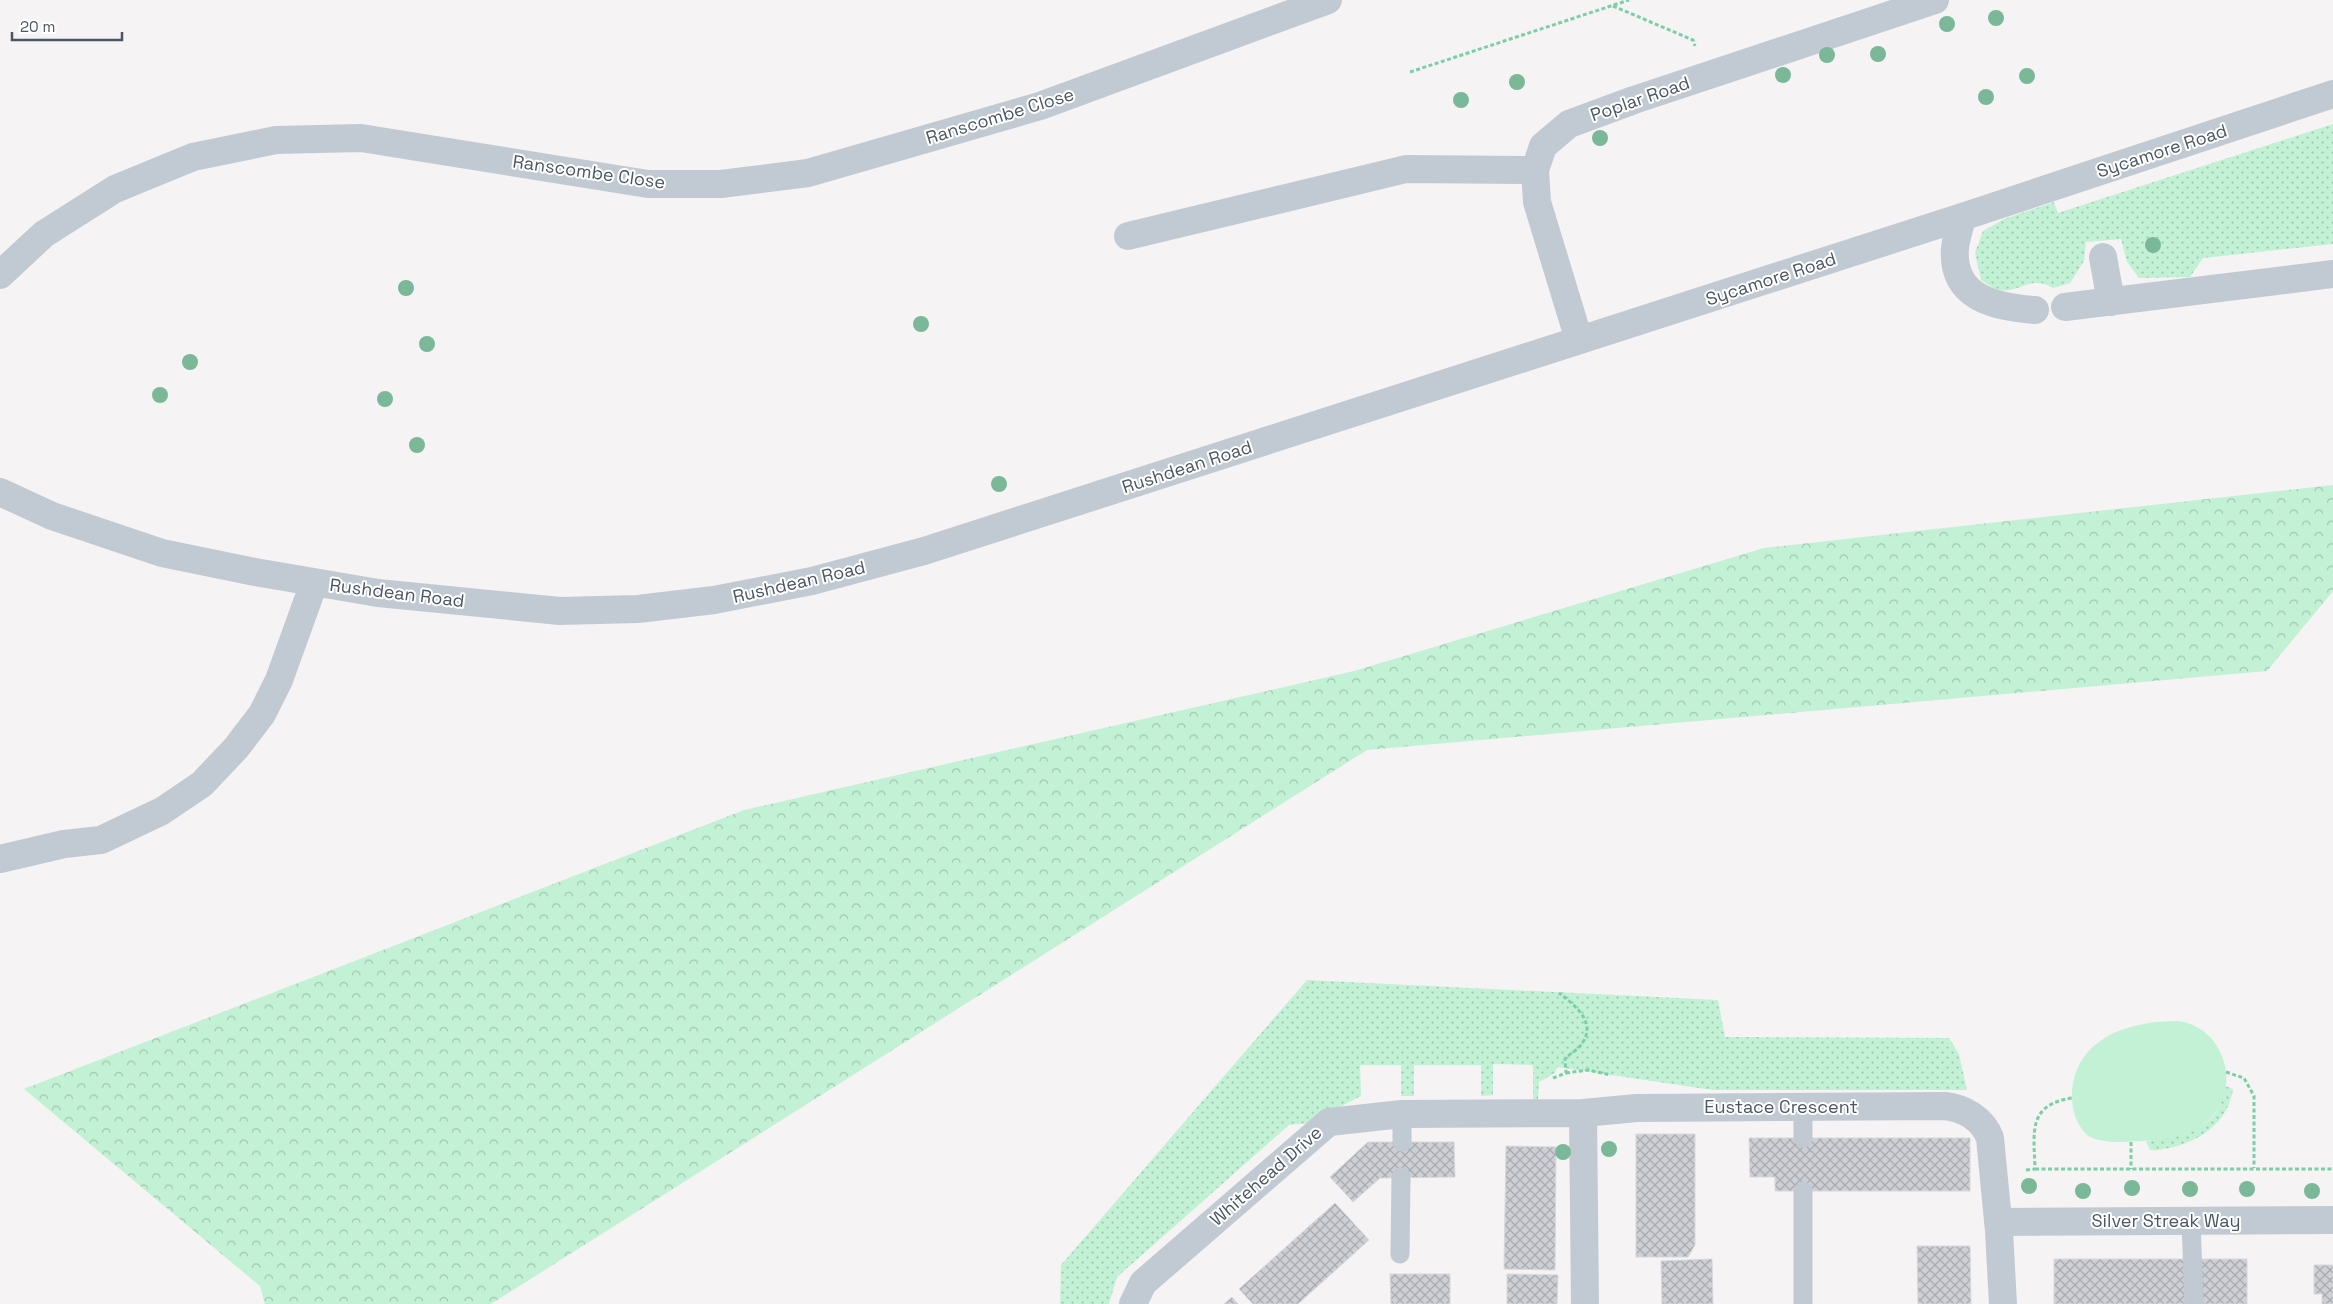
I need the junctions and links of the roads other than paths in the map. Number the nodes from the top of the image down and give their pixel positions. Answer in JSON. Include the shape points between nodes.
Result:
{"nodes":[{"id":1,"x":1328,"y":0,"type":"edge"},
{"id":2,"x":1935,"y":0,"type":"edge"},
{"id":3,"x":1278,"y":9,"type":"edge"},
{"id":4,"x":2333,"y":94,"type":"edge"},
{"id":5,"x":1535,"y":170,"type":"junction"},
{"id":6,"x":1962,"y":217,"type":"junction"},
{"id":7,"x":1128,"y":236,"type":"dead end"},
{"id":8,"x":2103,"y":257,"type":"dead end"},
{"id":9,"x":2333,"y":274,"type":"edge"},
{"id":10,"x":0,"y":275,"type":"edge"},
{"id":11,"x":2111,"y":302,"type":"junction"},
{"id":12,"x":2064,"y":307,"type":"dead end"},
{"id":13,"x":2035,"y":310,"type":"dead end"},
{"id":14,"x":1579,"y":340,"type":"junction"},
{"id":15,"x":0,"y":492,"type":"edge"},
{"id":16,"x":314,"y":582,"type":"junction"},
{"id":17,"x":0,"y":860,"type":"edge"},
{"id":18,"x":1803,"y":1106,"type":"junction"},
{"id":19,"x":1583,"y":1113,"type":"junction"},
{"id":20,"x":1402,"y":1114,"type":"junction"},
{"id":21,"x":1803,"y":1138,"type":"dead end"},
{"id":22,"x":1402,"y":1142,"type":"dead end"},
{"id":23,"x":1401,"y":1177,"type":"dead end"},
{"id":24,"x":1803,"y":1191,"type":"dead end"},
{"id":25,"x":2333,"y":1220,"type":"edge"},
{"id":26,"x":2191,"y":1221,"type":"junction"},
{"id":27,"x":1998,"y":1222,"type":"junction"},
{"id":28,"x":1400,"y":1254,"type":"dead end"},
{"id":29,"x":1133,"y":1304,"type":"edge"},
{"id":30,"x":1585,"y":1304,"type":"edge"},
{"id":31,"x":1803,"y":1304,"type":"edge"},
{"id":32,"x":2003,"y":1304,"type":"edge"},
{"id":33,"x":2194,"y":1304,"type":"edge"}],
"edges":[{"from":1,"to":3,"type":"street","name":"Ranscombe Close"},
{"from":2,"to":5,"type":"street","name":"Poplar Road","via":[[1569,124],[1543,146]]},
{"from":3,"to":10,"type":"street","name":"Ranscombe Close","via":[[1031,109],[808,172],[721,184],[648,184],[361,138],[276,140],[193,157],[115,189],[44,234]]},
{"from":4,"to":6,"type":"street","name":"Sycamore Road"},
{"from":5,"to":7,"type":"street","via":[[1406,169]]},
{"from":5,"to":14,"type":"street","name":"Poplar Road","via":[[1537,202]]},
{"from":6,"to":13,"type":"street","via":[[1955,248],[1958,276],[1976,297],[2005,308]]},
{"from":6,"to":14,"type":"street","name":"Sycamore Road"},
{"from":8,"to":11,"type":"street"},
{"from":9,"to":11,"type":"street"},
{"from":11,"to":12,"type":"street"},
{"from":14,"to":16,"type":"street","name":"Rushdean Road","via":[[924,551],[812,581],[743,595],[638,609],[560,611],[378,593]]},
{"from":15,"to":16,"type":"street","name":"Rushdean Road","via":[[52,516],[162,552]]},
{"from":16,"to":17,"type":"street","via":[[279,680],[262,714],[202,784],[162,811],[101,840],[64,844]]},
{"from":18,"to":19,"type":"street","name":"Eustace Crescent","via":[[1637,1108]]},
{"from":18,"to":21,"type":"lane"},
{"from":18,"to":27,"type":"street","name":"Eustace Crescent","via":[[1945,1106],[1975,1117],[1988,1132],[1991,1142]]},
{"from":19,"to":20,"type":"street","name":"Whitehead Drive"},
{"from":19,"to":30,"type":"street"},
{"from":20,"to":22,"type":"lane"},
{"from":20,"to":29,"type":"street","name":"Whitehead Drive","via":[[1329,1122],[1142,1283]]},
{"from":23,"to":28,"type":"lane"},
{"from":24,"to":31,"type":"lane"},
{"from":25,"to":26,"type":"street","name":"Silver Streak Way"},
{"from":26,"to":27,"type":"street","name":"Silver Streak Way"},
{"from":26,"to":33,"type":"lane"},
{"from":27,"to":32,"type":"street","name":"Eustace Crescent"}]}
